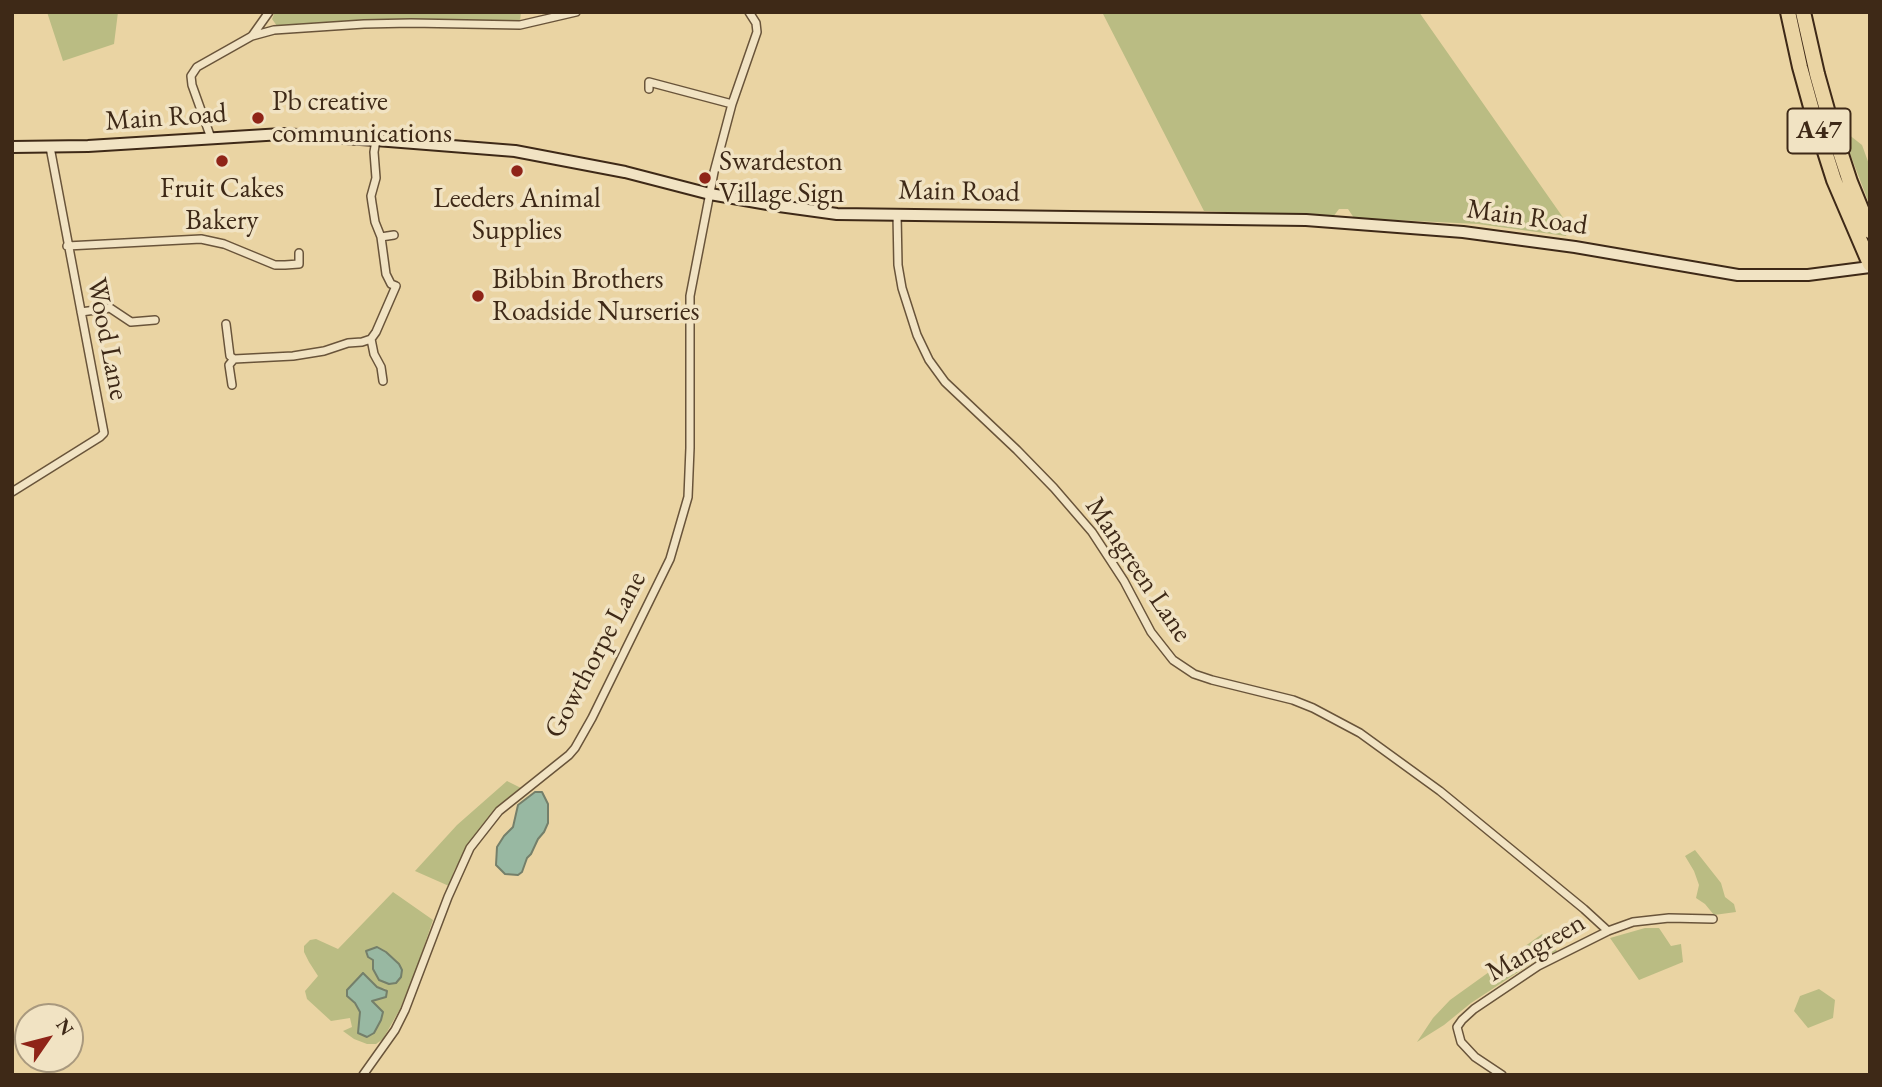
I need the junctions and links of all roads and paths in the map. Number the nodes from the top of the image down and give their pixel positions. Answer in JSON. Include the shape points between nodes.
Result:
{"nodes":[{"id":1,"x":269,"y":12,"type":"edge"},
{"id":2,"x":576,"y":12,"type":"edge"},
{"id":3,"x":749,"y":12,"type":"edge"},
{"id":4,"x":1788,"y":12,"type":"edge"},
{"id":5,"x":1803,"y":12,"type":"edge"},
{"id":6,"x":252,"y":36,"type":"junction"},
{"id":7,"x":648,"y":82,"type":"dead end"},
{"id":8,"x":732,"y":104,"type":"junction"},
{"id":9,"x":211,"y":138,"type":"junction"},
{"id":10,"x":376,"y":140,"type":"junction"},
{"id":11,"x":12,"y":147,"type":"edge"},
{"id":12,"x":50,"y":147,"type":"junction"},
{"id":13,"x":710,"y":194,"type":"junction"},
{"id":14,"x":897,"y":214,"type":"junction"},
{"id":15,"x":1870,"y":231,"type":"edge"},
{"id":16,"x":394,"y":235,"type":"dead end"},
{"id":17,"x":381,"y":237,"type":"junction"},
{"id":18,"x":67,"y":246,"type":"junction"},
{"id":19,"x":299,"y":253,"type":"dead end"},
{"id":20,"x":299,"y":264,"type":"junction"},
{"id":21,"x":1870,"y":266,"type":"edge"},
{"id":22,"x":298,"y":274,"type":"dead end"},
{"id":23,"x":81,"y":312,"type":"junction"},
{"id":24,"x":155,"y":320,"type":"dead end"},
{"id":25,"x":226,"y":324,"type":"dead end"},
{"id":26,"x":371,"y":339,"type":"junction"},
{"id":27,"x":234,"y":359,"type":"junction"},
{"id":28,"x":383,"y":381,"type":"dead end"},
{"id":29,"x":232,"y":385,"type":"dead end"},
{"id":30,"x":12,"y":492,"type":"edge"},
{"id":31,"x":1713,"y":919,"type":"dead end"},
{"id":32,"x":1608,"y":931,"type":"junction"},
{"id":33,"x":363,"y":1075,"type":"edge"},
{"id":34,"x":1502,"y":1075,"type":"edge"}],
"edges":[{"from":1,"to":6,"type":"street"},
{"from":2,"to":6,"type":"street","via":[[520,25],[364,24],[274,30]]},
{"from":3,"to":8,"type":"street","name":"Gowthorpe Lane","via":[[757,32]]},
{"from":4,"to":21,"type":"highway","number":"A47","via":[[1813,114]]},
{"from":5,"to":15,"type":"highway","number":"A47","via":[[1831,124]]},
{"from":6,"to":9,"type":"street","via":[[197,67],[191,76]]},
{"from":7,"to":8,"type":"street"},
{"from":8,"to":13,"type":"street","name":"Gowthorpe Lane"},
{"from":9,"to":10,"type":"main road","name":"Main Road","via":[[282,134]]},
{"from":9,"to":12,"type":"main road","name":"Main Road"},
{"from":10,"to":13,"type":"main road","name":"Main Road","via":[[533,154]]},
{"from":10,"to":17,"type":"street","via":[[371,196]]},
{"from":11,"to":12,"type":"main road","name":"Main Road"},
{"from":12,"to":18,"type":"street","name":"Wood Lane"},
{"from":13,"to":14,"type":"main road","name":"Main Road","via":[[837,214]]},
{"from":13,"to":33,"type":"street","name":"Gowthorpe Lane","via":[[690,296],[688,497],[670,559],[569,755],[499,811],[470,848],[405,1010]]},
{"from":14,"to":21,"type":"main road","name":"Main Road","via":[[1306,220],[1463,232],[1738,275],[1808,275]]},
{"from":14,"to":32,"type":"street","name":"Mangreen Lane","via":[[902,288],[929,360],[945,382],[1026,459],[1092,532],[1151,632],[1173,660],[1194,674],[1293,700],[1360,733],[1440,791]]},
{"from":16,"to":17,"type":"street"},
{"from":17,"to":26,"type":"street","via":[[386,274],[397,286]]},
{"from":18,"to":20,"type":"street","via":[[201,239],[275,264]]},
{"from":18,"to":23,"type":"street","name":"Wood Lane"},
{"from":19,"to":20,"type":"street"},
{"from":20,"to":22,"type":"street"},
{"from":23,"to":24,"type":"street","via":[[110,308],[131,322]]},
{"from":23,"to":30,"type":"street","name":"Wood Lane","via":[[103,433]]},
{"from":25,"to":27,"type":"street"},
{"from":26,"to":27,"type":"street","via":[[293,356]]},
{"from":26,"to":28,"type":"street"},
{"from":27,"to":29,"type":"street","via":[[229,365]]},
{"from":31,"to":32,"type":"street","name":"Mangreen","via":[[1633,922]]},
{"from":32,"to":34,"type":"street","name":"Mangreen","via":[[1538,966],[1459,1023],[1458,1034],[1467,1050]]}]}
